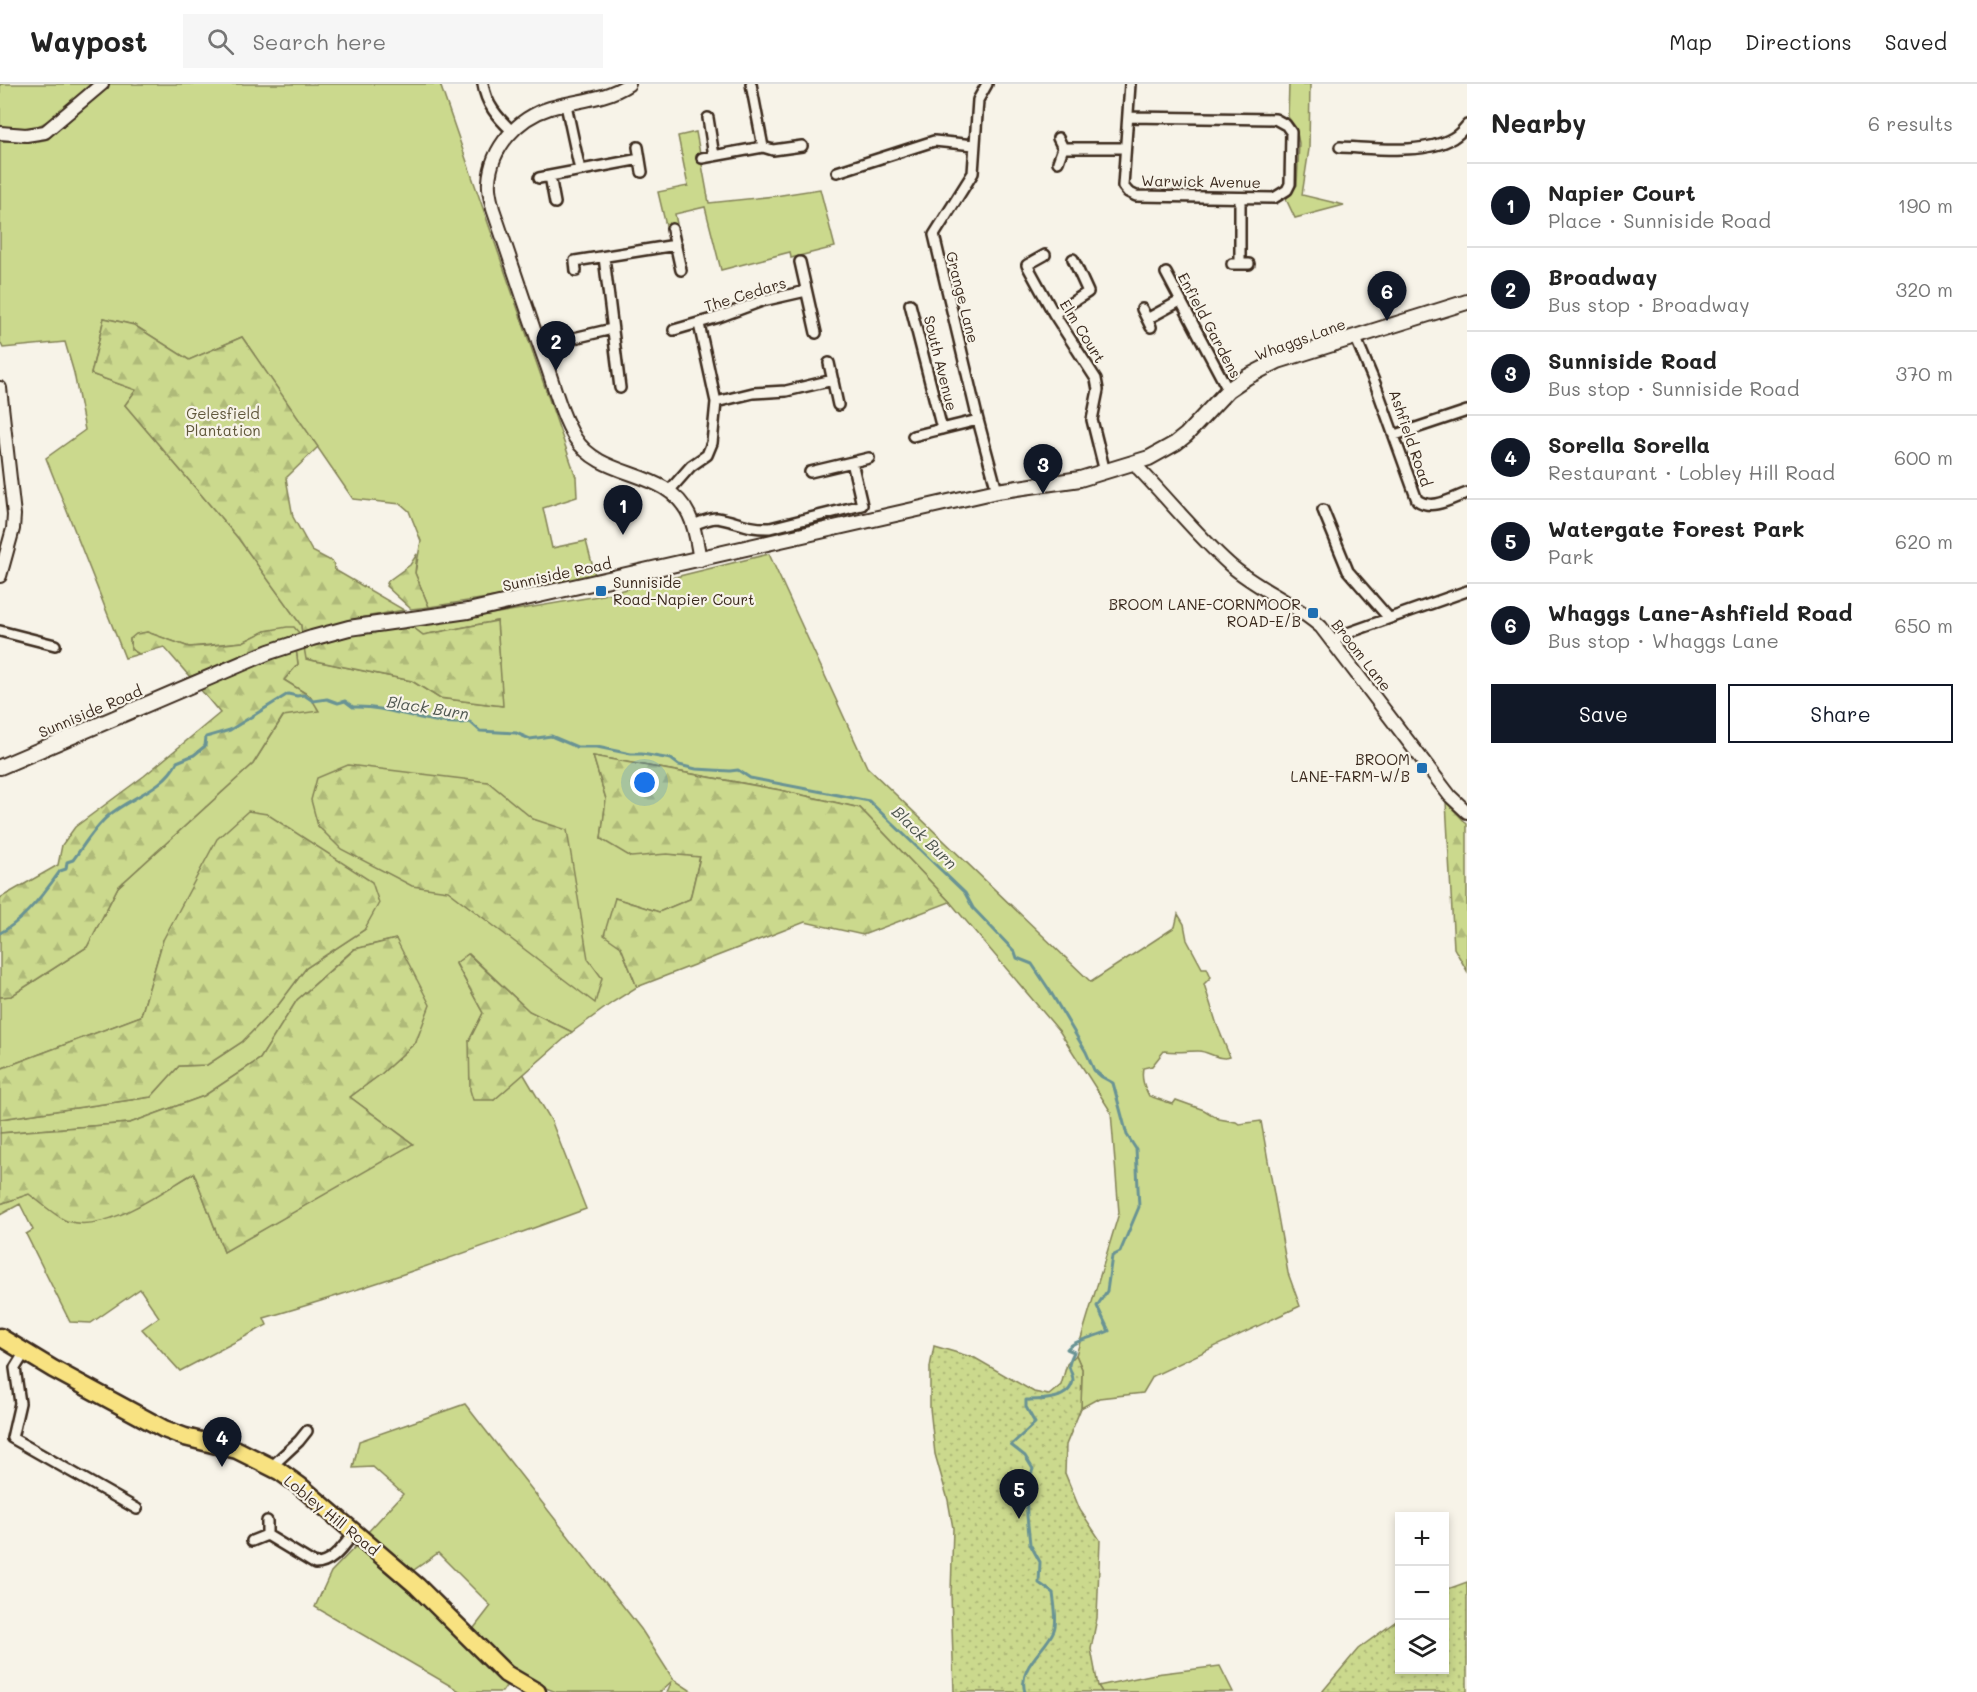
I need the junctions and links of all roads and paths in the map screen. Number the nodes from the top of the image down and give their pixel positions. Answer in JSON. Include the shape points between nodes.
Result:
{"nodes":[{"id":1,"x":102,"y":84,"type":"edge"},
{"id":2,"x":483,"y":84,"type":"edge"},
{"id":3,"x":629,"y":84,"type":"edge"},
{"id":4,"x":751,"y":84,"type":"edge"},
{"id":5,"x":987,"y":84,"type":"edge"},
{"id":6,"x":1130,"y":84,"type":"edge"},
{"id":7,"x":566,"y":105,"type":"junction"},
{"id":8,"x":1128,"y":117,"type":"junction"},
{"id":9,"x":708,"y":118,"type":"dead end"},
{"id":10,"x":1467,"y":125,"type":"edge"},
{"id":11,"x":512,"y":131,"type":"junction"},
{"id":12,"x":0,"y":133,"type":"edge"},
{"id":13,"x":974,"y":145,"type":"junction"},
{"id":14,"x":802,"y":146,"type":"dead end"},
{"id":15,"x":638,"y":147,"type":"dead end"},
{"id":16,"x":763,"y":147,"type":"junction"},
{"id":17,"x":1340,"y":147,"type":"dead end"},
{"id":18,"x":1125,"y":148,"type":"junction"},
{"id":19,"x":714,"y":156,"type":"junction"},
{"id":20,"x":702,"y":158,"type":"dead end"},
{"id":21,"x":640,"y":159,"type":"junction"},
{"id":22,"x":1058,"y":162,"type":"dead end"},
{"id":23,"x":579,"y":170,"type":"junction"},
{"id":24,"x":642,"y":172,"type":"dead end"},
{"id":25,"x":837,"y":172,"type":"dead end"},
{"id":26,"x":550,"y":176,"type":"junction"},
{"id":27,"x":539,"y":178,"type":"dead end"},
{"id":28,"x":1240,"y":198,"type":"junction"},
{"id":29,"x":555,"y":203,"type":"dead end"},
{"id":30,"x":672,"y":229,"type":"dead end"},
{"id":31,"x":676,"y":245,"type":"junction"},
{"id":32,"x":1045,"y":255,"type":"dead end"},
{"id":33,"x":603,"y":257,"type":"junction"},
{"id":34,"x":800,"y":262,"type":"dead end"},
{"id":35,"x":1240,"y":264,"type":"dead end"},
{"id":36,"x":1073,"y":265,"type":"dead end"},
{"id":37,"x":681,"y":270,"type":"dead end"},
{"id":38,"x":576,"y":271,"type":"dead end"},
{"id":39,"x":1166,"y":273,"type":"dead end"},
{"id":40,"x":806,"y":291,"type":"junction"},
{"id":41,"x":1180,"y":301,"type":"junction"},
{"id":42,"x":1467,"y":302,"type":"edge"},
{"id":43,"x":910,"y":304,"type":"dead end"},
{"id":44,"x":1142,"y":309,"type":"dead end"},
{"id":45,"x":1054,"y":314,"type":"junction"},
{"id":46,"x":699,"y":324,"type":"junction"},
{"id":47,"x":612,"y":329,"type":"junction"},
{"id":48,"x":674,"y":330,"type":"dead end"},
{"id":49,"x":816,"y":333,"type":"dead end"},
{"id":50,"x":1354,"y":336,"type":"junction"},
{"id":51,"x":540,"y":346,"type":"junction"},
{"id":52,"x":829,"y":363,"type":"dead end"},
{"id":53,"x":833,"y":380,"type":"junction"},
{"id":54,"x":0,"y":388,"type":"edge"},
{"id":55,"x":620,"y":388,"type":"dead end"},
{"id":56,"x":1228,"y":390,"type":"junction"},
{"id":57,"x":716,"y":402,"type":"junction"},
{"id":58,"x":838,"y":405,"type":"dead end"},
{"id":59,"x":1467,"y":411,"type":"edge"},
{"id":60,"x":978,"y":420,"type":"junction"},
{"id":61,"x":942,"y":429,"type":"junction"},
{"id":62,"x":1395,"y":435,"type":"junction"},
{"id":63,"x":913,"y":436,"type":"dead end"},
{"id":64,"x":869,"y":458,"type":"dead end"},
{"id":65,"x":852,"y":462,"type":"junction"},
{"id":66,"x":1137,"y":463,"type":"junction"},
{"id":67,"x":810,"y":472,"type":"dead end"},
{"id":68,"x":1105,"y":472,"type":"junction"},
{"id":69,"x":669,"y":491,"type":"junction"},
{"id":70,"x":997,"y":491,"type":"junction"},
{"id":71,"x":1467,"y":493,"type":"edge"},
{"id":72,"x":1323,"y":510,"type":"dead end"},
{"id":73,"x":693,"y":525,"type":"junction"},
{"id":74,"x":700,"y":560,"type":"junction"},
{"id":75,"x":0,"y":576,"type":"edge"},
{"id":76,"x":1467,"y":591,"type":"edge"},
{"id":77,"x":1388,"y":617,"type":"junction"},
{"id":78,"x":0,"y":631,"type":"edge"},
{"id":79,"x":1334,"y":642,"type":"junction"},
{"id":80,"x":55,"y":645,"type":"dead end"},
{"id":81,"x":0,"y":767,"type":"edge"},
{"id":82,"x":1467,"y":812,"type":"edge"},
{"id":83,"x":0,"y":1337,"type":"edge"},
{"id":84,"x":25,"y":1352,"type":"junction"},
{"id":85,"x":307,"y":1431,"type":"dead end"},
{"id":86,"x":271,"y":1467,"type":"junction"},
{"id":87,"x":137,"y":1509,"type":"dead end"},
{"id":88,"x":267,"y":1521,"type":"dead end"},
{"id":89,"x":355,"y":1532,"type":"junction"},
{"id":90,"x":267,"y":1535,"type":"junction"},
{"id":91,"x":252,"y":1541,"type":"dead end"},
{"id":92,"x":537,"y":1692,"type":"edge"}],
"edges":[{"from":1,"to":12,"type":"street","via":[[45,132]]},
{"from":2,"to":11,"type":"street","via":[[496,115]]},
{"from":3,"to":7,"type":"street","via":[[612,93]]},
{"from":4,"to":16,"type":"street"},
{"from":5,"to":13,"type":"street","name":"Grange Lane","via":[[978,100]]},
{"from":6,"to":8,"type":"street","name":"Warwick Avenue"},
{"from":7,"to":11,"type":"street","via":[[532,115]]},
{"from":7,"to":23,"type":"street"},
{"from":8,"to":18,"type":"street","name":"Warwick Avenue"},
{"from":8,"to":28,"type":"street","name":"Warwick Avenue","via":[[1275,119],[1286,124],[1292,132],[1287,190],[1274,198]]},
{"from":9,"to":19,"type":"street"},
{"from":10,"to":17,"type":"street","via":[[1444,143],[1419,148]]},
{"from":11,"to":51,"type":"street","via":[[495,160],[490,193]]},
{"from":13,"to":25,"type":"street","via":[[934,141]]},
{"from":13,"to":60,"type":"street","name":"Grange Lane","via":[[973,172],[934,235]]},
{"from":14,"to":16,"type":"street","via":[[773,150]]},
{"from":15,"to":21,"type":"street"},
{"from":16,"to":19,"type":"street"},
{"from":18,"to":22,"type":"street","via":[[1060,143]]},
{"from":18,"to":28,"type":"street","name":"Warwick Avenue","via":[[1123,186],[1136,196]]},
{"from":19,"to":20,"type":"street"},
{"from":21,"to":23,"type":"street"},
{"from":21,"to":24,"type":"street"},
{"from":23,"to":26,"type":"street"},
{"from":26,"to":27,"type":"street"},
{"from":26,"to":29,"type":"street"},
{"from":28,"to":35,"type":"street"},
{"from":30,"to":31,"type":"street"},
{"from":31,"to":33,"type":"street"},
{"from":31,"to":37,"type":"street"},
{"from":32,"to":45,"type":"street","name":"Elm Court","via":[[1027,265]]},
{"from":33,"to":38,"type":"street","via":[[575,261]]},
{"from":33,"to":47,"type":"street"},
{"from":34,"to":40,"type":"street"},
{"from":36,"to":45,"type":"street","via":[[1088,292]]},
{"from":39,"to":41,"type":"street","name":"Enfield Gardens"},
{"from":40,"to":46,"type":"street","name":"The Cedars"},
{"from":40,"to":49,"type":"street"},
{"from":41,"to":44,"type":"street","via":[[1149,323]]},
{"from":41,"to":56,"type":"street","name":"Enfield Gardens"},
{"from":42,"to":50,"type":"main road","name":"Whaggs Lane"},
{"from":43,"to":61,"type":"street","name":"South Avenue"},
{"from":45,"to":68,"type":"street","name":"Elm Court","via":[[1096,379],[1098,390],[1092,420]]},
{"from":46,"to":48,"type":"street"},
{"from":46,"to":57,"type":"street","name":"The Cedars"},
{"from":47,"to":51,"type":"street"},
{"from":47,"to":55,"type":"street"},
{"from":50,"to":56,"type":"main road","name":"Whaggs Lane","via":[[1278,361]]},
{"from":50,"to":62,"type":"street","name":"Ashfield Road"},
{"from":51,"to":69,"type":"street","via":[[568,426],[586,453]]},
{"from":52,"to":53,"type":"street"},
{"from":53,"to":57,"type":"street"},
{"from":53,"to":58,"type":"street"},
{"from":54,"to":75,"type":"street","via":[[14,516]]},
{"from":56,"to":66,"type":"main road","name":"Whaggs Lane","via":[[1181,439]]},
{"from":57,"to":69,"type":"street","name":"The Cedars","via":[[712,443],[706,455]]},
{"from":59,"to":62,"type":"street"},
{"from":60,"to":61,"type":"street"},
{"from":60,"to":70,"type":"street","name":"Grange Lane"},
{"from":61,"to":63,"type":"street"},
{"from":62,"to":71,"type":"street","name":"Ashfield Road","via":[[1419,502],[1431,506]]},
{"from":64,"to":65,"type":"street"},
{"from":65,"to":67,"type":"street"},
{"from":65,"to":73,"type":"street","via":[[862,505],[770,528],[755,529],[716,518]]},
{"from":66,"to":68,"type":"main road","name":"Sunniside Road"},
{"from":66,"to":79,"type":"street","name":"Broom Lane","via":[[1229,564],[1308,615]]},
{"from":68,"to":70,"type":"main road","name":"Sunniside Road"},
{"from":69,"to":73,"type":"street","via":[[684,506]]},
{"from":70,"to":74,"type":"main road","name":"Sunniside Road"},
{"from":72,"to":77,"type":"street","via":[[1348,571]]},
{"from":73,"to":74,"type":"street"},
{"from":74,"to":81,"type":"main road","name":"Sunniside Road","via":[[468,611],[372,624],[304,640]]},
{"from":76,"to":77,"type":"street"},
{"from":77,"to":79,"type":"street"},
{"from":78,"to":80,"type":"street"},
{"from":79,"to":82,"type":"street","name":"Broom Lane","via":[[1450,796]]},
{"from":83,"to":84,"type":"highway","name":"Lobley Hill Road"},
{"from":84,"to":86,"type":"highway","name":"Lobley Hill Road","via":[[164,1429],[237,1450]]},
{"from":84,"to":87,"type":"street","via":[[15,1368],[20,1403],[12,1438]]},
{"from":85,"to":86,"type":"street"},
{"from":86,"to":89,"type":"highway","name":"Lobley Hill Road"},
{"from":88,"to":90,"type":"street"},
{"from":89,"to":90,"type":"street","via":[[331,1559],[320,1564]]},
{"from":89,"to":92,"type":"highway","name":"Lobley Hill Road","via":[[417,1586],[506,1674]]},
{"from":90,"to":91,"type":"street"}]}
